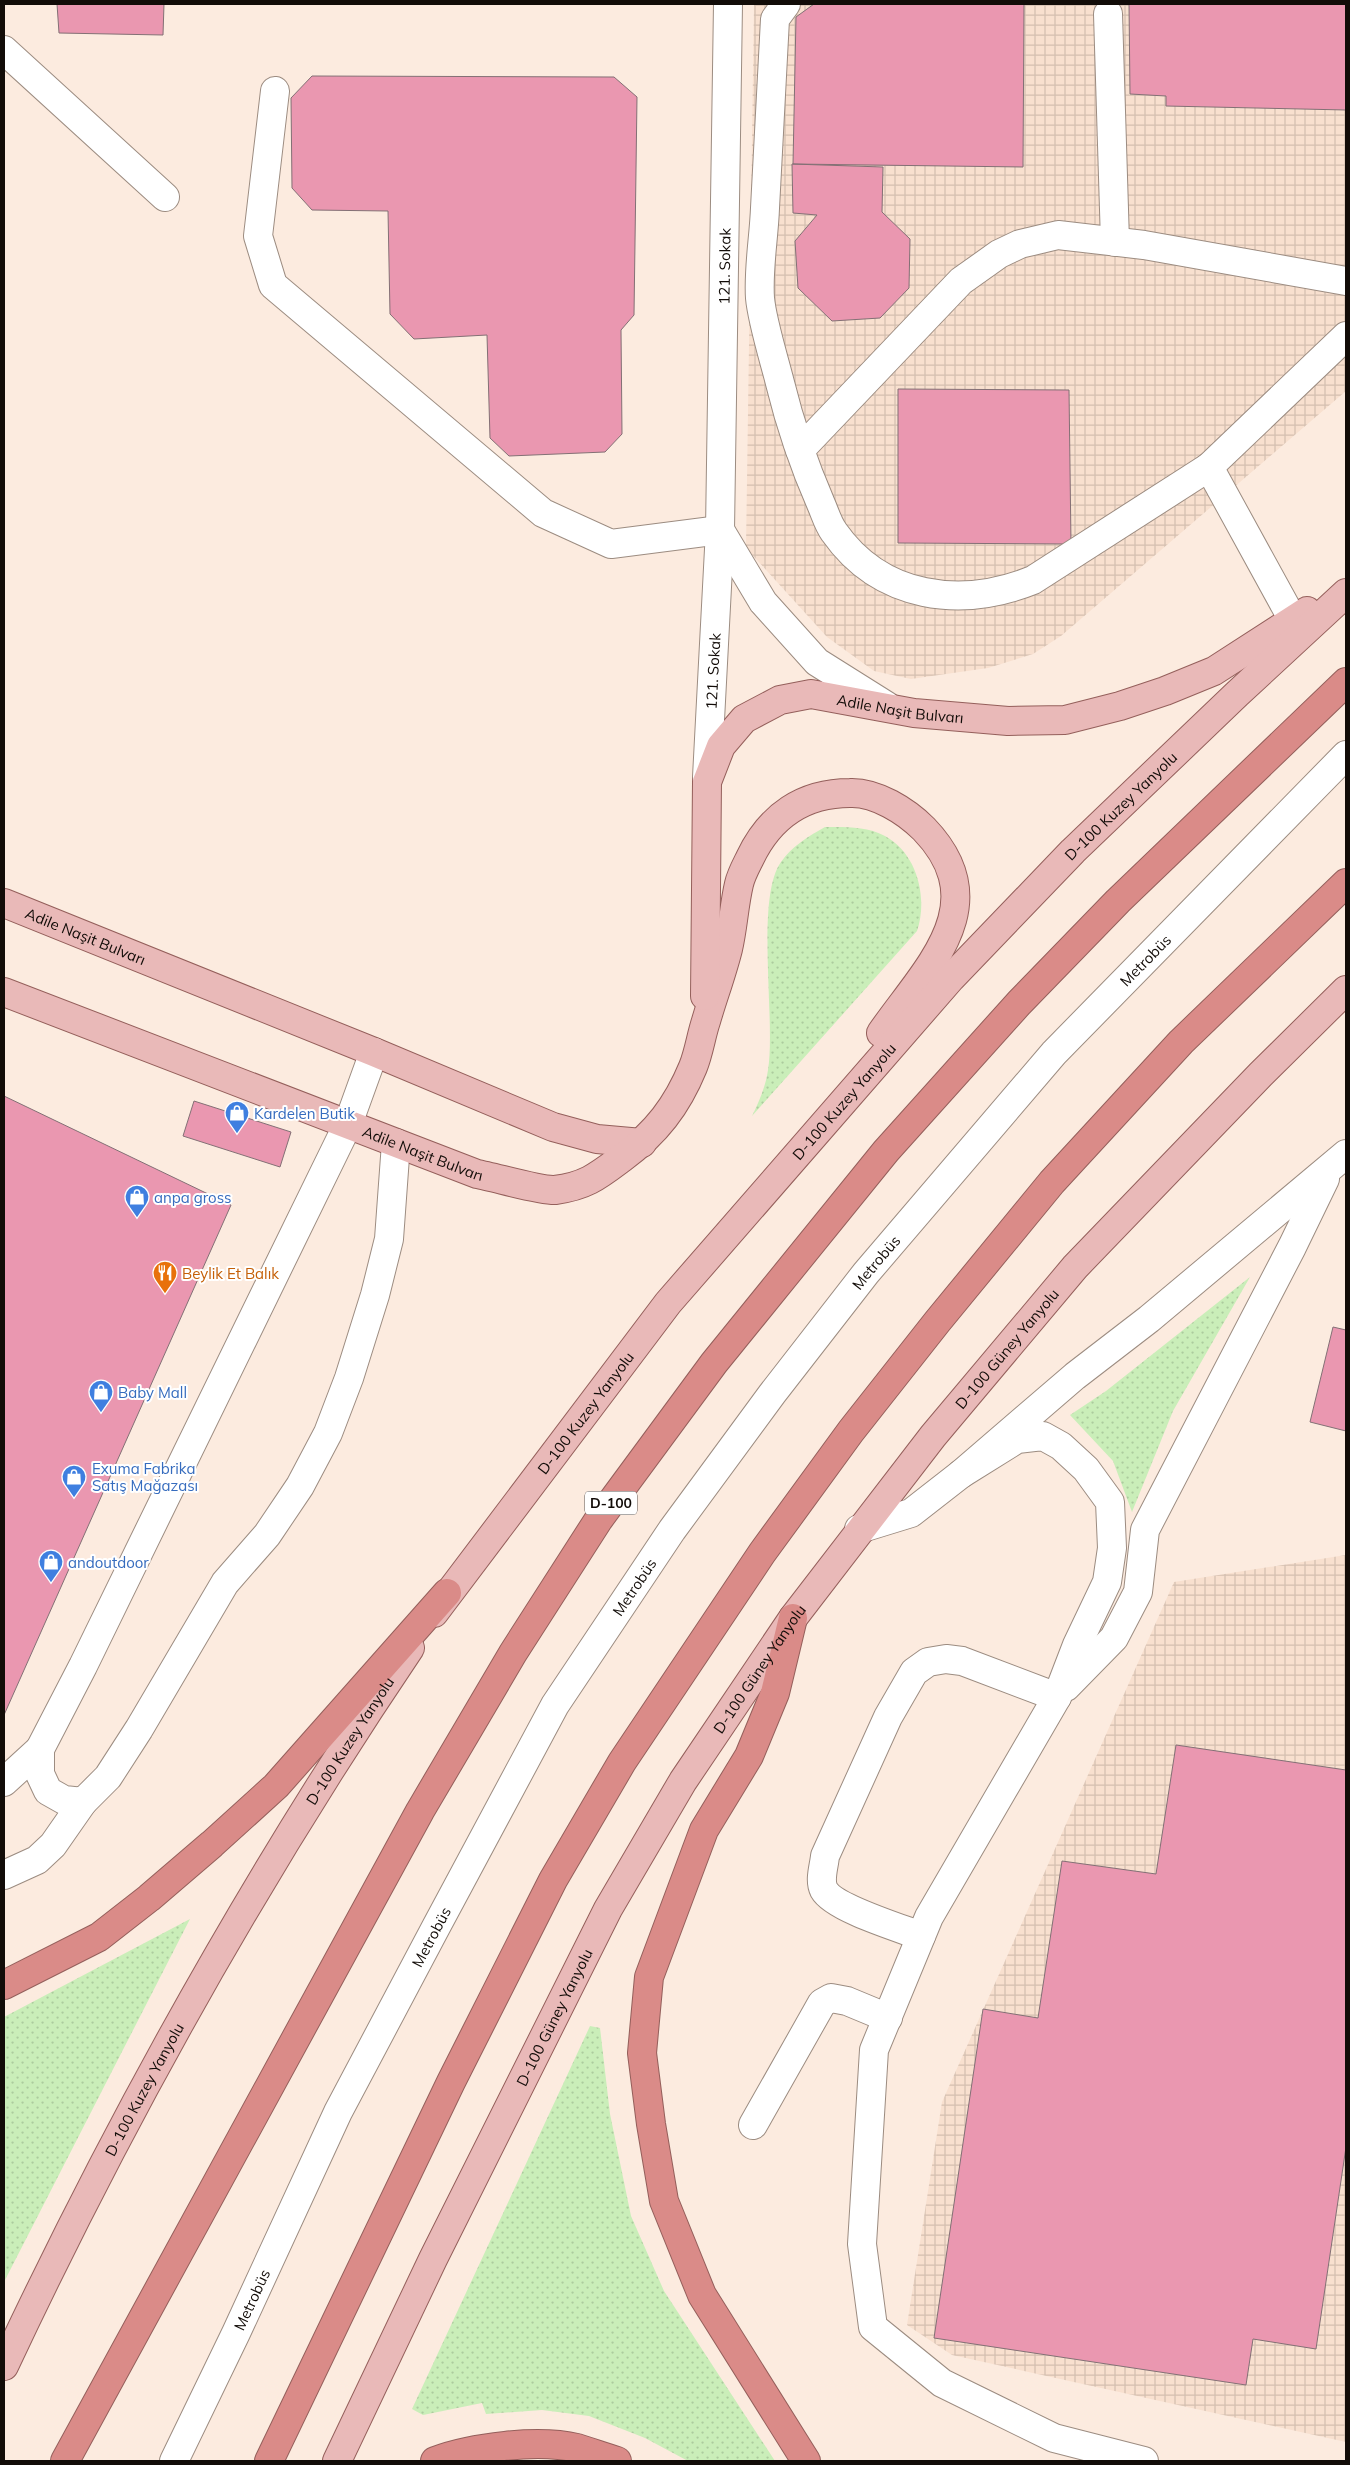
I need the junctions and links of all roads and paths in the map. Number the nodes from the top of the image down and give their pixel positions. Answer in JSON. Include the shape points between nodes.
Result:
{"nodes":[{"id":1,"x":728,"y":4,"type":"edge"},
{"id":2,"x":786,"y":4,"type":"edge"},
{"id":3,"x":1108,"y":14,"type":"dead end"},
{"id":4,"x":4,"y":50,"type":"edge"},
{"id":5,"x":276,"y":91,"type":"dead end"},
{"id":6,"x":165,"y":197,"type":"dead end"},
{"id":7,"x":1115,"y":242,"type":"junction"},
{"id":8,"x":1346,"y":281,"type":"edge"},
{"id":9,"x":1346,"y":336,"type":"edge"},
{"id":10,"x":800,"y":450,"type":"junction"},
{"id":11,"x":1209,"y":467,"type":"junction"},
{"id":12,"x":720,"y":530,"type":"junction"},
{"id":13,"x":1346,"y":586,"type":"edge"},
{"id":14,"x":1346,"y":593,"type":"edge"},
{"id":15,"x":1293,"y":620,"type":"junction"},
{"id":16,"x":1346,"y":682,"type":"edge"},
{"id":17,"x":887,"y":706,"type":"junction"},
{"id":18,"x":1346,"y":754,"type":"edge"},
{"id":19,"x":1346,"y":779,"type":"edge"},
{"id":20,"x":707,"y":782,"type":"junction"},
{"id":21,"x":1272,"y":832,"type":"junction"},
{"id":22,"x":1346,"y":884,"type":"edge"},
{"id":23,"x":4,"y":903,"type":"edge"},
{"id":24,"x":1346,"y":990,"type":"edge"},
{"id":25,"x":4,"y":992,"type":"edge"},
{"id":26,"x":705,"y":1023,"type":"junction"},
{"id":27,"x":374,"y":1052,"type":"junction"},
{"id":28,"x":348,"y":1124,"type":"junction"},
{"id":29,"x":396,"y":1143,"type":"junction"},
{"id":30,"x":642,"y":1143,"type":"junction"},
{"id":31,"x":797,"y":1154,"type":"junction"},
{"id":32,"x":1338,"y":1162,"type":"edge"},
{"id":33,"x":961,"y":1474,"type":"junction"},
{"id":34,"x":860,"y":1529,"type":"junction"},
{"id":35,"x":447,"y":1593,"type":"junction"},
{"id":36,"x":793,"y":1618,"type":"junction"},
{"id":37,"x":1057,"y":1697,"type":"junction"},
{"id":38,"x":40,"y":1749,"type":"junction"},
{"id":39,"x":4,"y":1782,"type":"edge"},
{"id":40,"x":83,"y":1802,"type":"junction"},
{"id":41,"x":4,"y":1875,"type":"edge"},
{"id":42,"x":921,"y":1936,"type":"junction"},
{"id":43,"x":4,"y":1985,"type":"edge"},
{"id":44,"x":888,"y":2018,"type":"junction"},
{"id":45,"x":753,"y":2125,"type":"dead end"},
{"id":46,"x":4,"y":2366,"type":"edge"},
{"id":47,"x":65,"y":2461,"type":"edge"},
{"id":48,"x":174,"y":2461,"type":"edge"},
{"id":49,"x":270,"y":2461,"type":"edge"},
{"id":50,"x":337,"y":2461,"type":"edge"},
{"id":51,"x":435,"y":2461,"type":"edge"},
{"id":52,"x":617,"y":2461,"type":"edge"},
{"id":53,"x":806,"y":2461,"type":"edge"},
{"id":54,"x":1144,"y":2461,"type":"edge"}],
"edges":[{"from":1,"to":12,"type":"street","name":"121. Sokak"},
{"from":2,"to":10,"type":"street","via":[[775,19],[760,299]]},
{"from":3,"to":7,"type":"street"},
{"from":4,"to":6,"type":"street"},
{"from":5,"to":12,"type":"street","via":[[258,236],[272,285],[543,514],[611,544]]},
{"from":7,"to":8,"type":"street"},
{"from":7,"to":10,"type":"street","via":[[1058,235],[1020,244],[979,266]]},
{"from":9,"to":11,"type":"street"},
{"from":10,"to":11,"type":"street","via":[[833,531],[851,552],[873,570],[898,583],[924,593],[952,597],[980,596],[1033,580]]},
{"from":11,"to":15,"type":"street"},
{"from":12,"to":17,"type":"street","via":[[763,602],[817,662]]},
{"from":12,"to":20,"type":"street","name":"121. Sokak"},
{"from":13,"to":15,"type":"main road","name":"Adile Naşit Bulvarı"},
{"from":14,"to":31,"type":"main road","name":"D-100 Kuzey Yanyolu","via":[[1073,850],[950,978]]},
{"from":15,"to":17,"type":"main road","name":"Adile Naşit Bulvarı","via":[[1214,671],[1129,703],[1065,720],[1008,721],[914,712]]},
{"from":16,"to":47,"type":"highway","number":"D-100","via":[[1098,921],[1019,1002],[886,1151],[714,1363],[599,1519],[513,1653],[420,1811]]},
{"from":17,"to":20,"type":"main road","name":"Adile Naşit Bulvarı","via":[[811,694],[780,700],[744,719],[721,746]]},
{"from":18,"to":21,"type":"street","name":"Metrobüs"},
{"from":19,"to":21,"type":"street","name":"Metrobüs"},
{"from":20,"to":26,"type":"main road","name":"Adile Naşit Bulvarı"},
{"from":21,"to":48,"type":"street","name":"Metrobüs","via":[[1054,1053],[866,1274],[672,1530],[555,1705],[436,1927],[338,2112]]},
{"from":22,"to":49,"type":"highway","via":[[1180,1042],[1052,1182],[851,1431],[762,1554],[622,1762],[553,1880],[451,2082]]},
{"from":23,"to":27,"type":"main road","name":"Adile Naşit Bulvarı"},
{"from":24,"to":34,"type":"main road","name":"D-100 Güney Yanyolu","via":[[1075,1267],[933,1436]]},
{"from":25,"to":28,"type":"main road","name":"Adile Naşit Bulvarı"},
{"from":26,"to":30,"type":"main road","name":"Adile Naşit Bulvarı","via":[[694,1065],[672,1110]]},
{"from":26,"to":31,"type":"main road","name":"Adile Naşit Bulvarı","via":[[728,948],[740,881],[759,839],[780,815],[806,800],[833,793],[862,792],[892,805],[918,823],[939,845],[952,872],[956,896],[953,919],[943,948]]},
{"from":27,"to":28,"type":"street"},
{"from":27,"to":30,"type":"main road","name":"Adile Naşit Bulvarı","via":[[553,1127],[597,1138]]},
{"from":28,"to":29,"type":"main road","name":"Adile Naşit Bulvarı"},
{"from":28,"to":38,"type":"street"},
{"from":29,"to":30,"type":"main road","name":"Adile Naşit Bulvarı","via":[[477,1174],[553,1190],[589,1183]]},
{"from":29,"to":40,"type":"street","via":[[388,1239],[375,1295],[328,1433],[300,1486],[267,1535],[225,1583],[108,1777]]},
{"from":31,"to":35,"type":"main road","name":"D-100 Kuzey Yanyolu","via":[[668,1303]]},
{"from":32,"to":33,"type":"street","via":[[1075,1376]]},
{"from":32,"to":37,"type":"street","via":[[1145,1530],[1138,1592],[1114,1638]]},
{"from":33,"to":34,"type":"street","via":[[911,1513]]},
{"from":33,"to":37,"type":"street","via":[[1017,1439],[1043,1436],[1061,1446],[1086,1469],[1110,1502],[1112,1548],[1107,1582]]},
{"from":34,"to":36,"type":"main road","name":"D-100 Güney Yanyolu"},
{"from":35,"to":43,"type":"highway","via":[[276,1786],[212,1844],[99,1937]]},
{"from":35,"to":46,"type":"main road","name":"D-100 Kuzey Yanyolu","via":[[351,1735],[266,1870],[169,2042]]},
{"from":36,"to":50,"type":"main road","name":"D-100 Güney Yanyolu","via":[[683,1782],[608,1910],[433,2259]]},
{"from":36,"to":53,"type":"highway","via":[[775,1693],[749,1756],[704,1830],[649,1977],[642,2053],[664,2201],[698,2286]]},
{"from":37,"to":42,"type":"street"},
{"from":37,"to":42,"type":"street","via":[[962,1661],[946,1659],[928,1662],[914,1672],[888,1717],[825,1856],[821,1880],[829,1896],[848,1908]]},
{"from":38,"to":39,"type":"street"},
{"from":38,"to":40,"type":"street","via":[[40,1774],[48,1791],[64,1800]]},
{"from":40,"to":41,"type":"street","via":[[53,1845],[36,1860]]},
{"from":42,"to":44,"type":"street"},
{"from":44,"to":45,"type":"street","via":[[847,2001],[831,1998],[822,2003]]},
{"from":44,"to":54,"type":"street","via":[[874,2050],[862,2244],[873,2327],[942,2383],[1054,2438]]},
{"from":51,"to":52,"type":"highway","via":[[456,2453],[522,2445],[575,2448]]}]}
